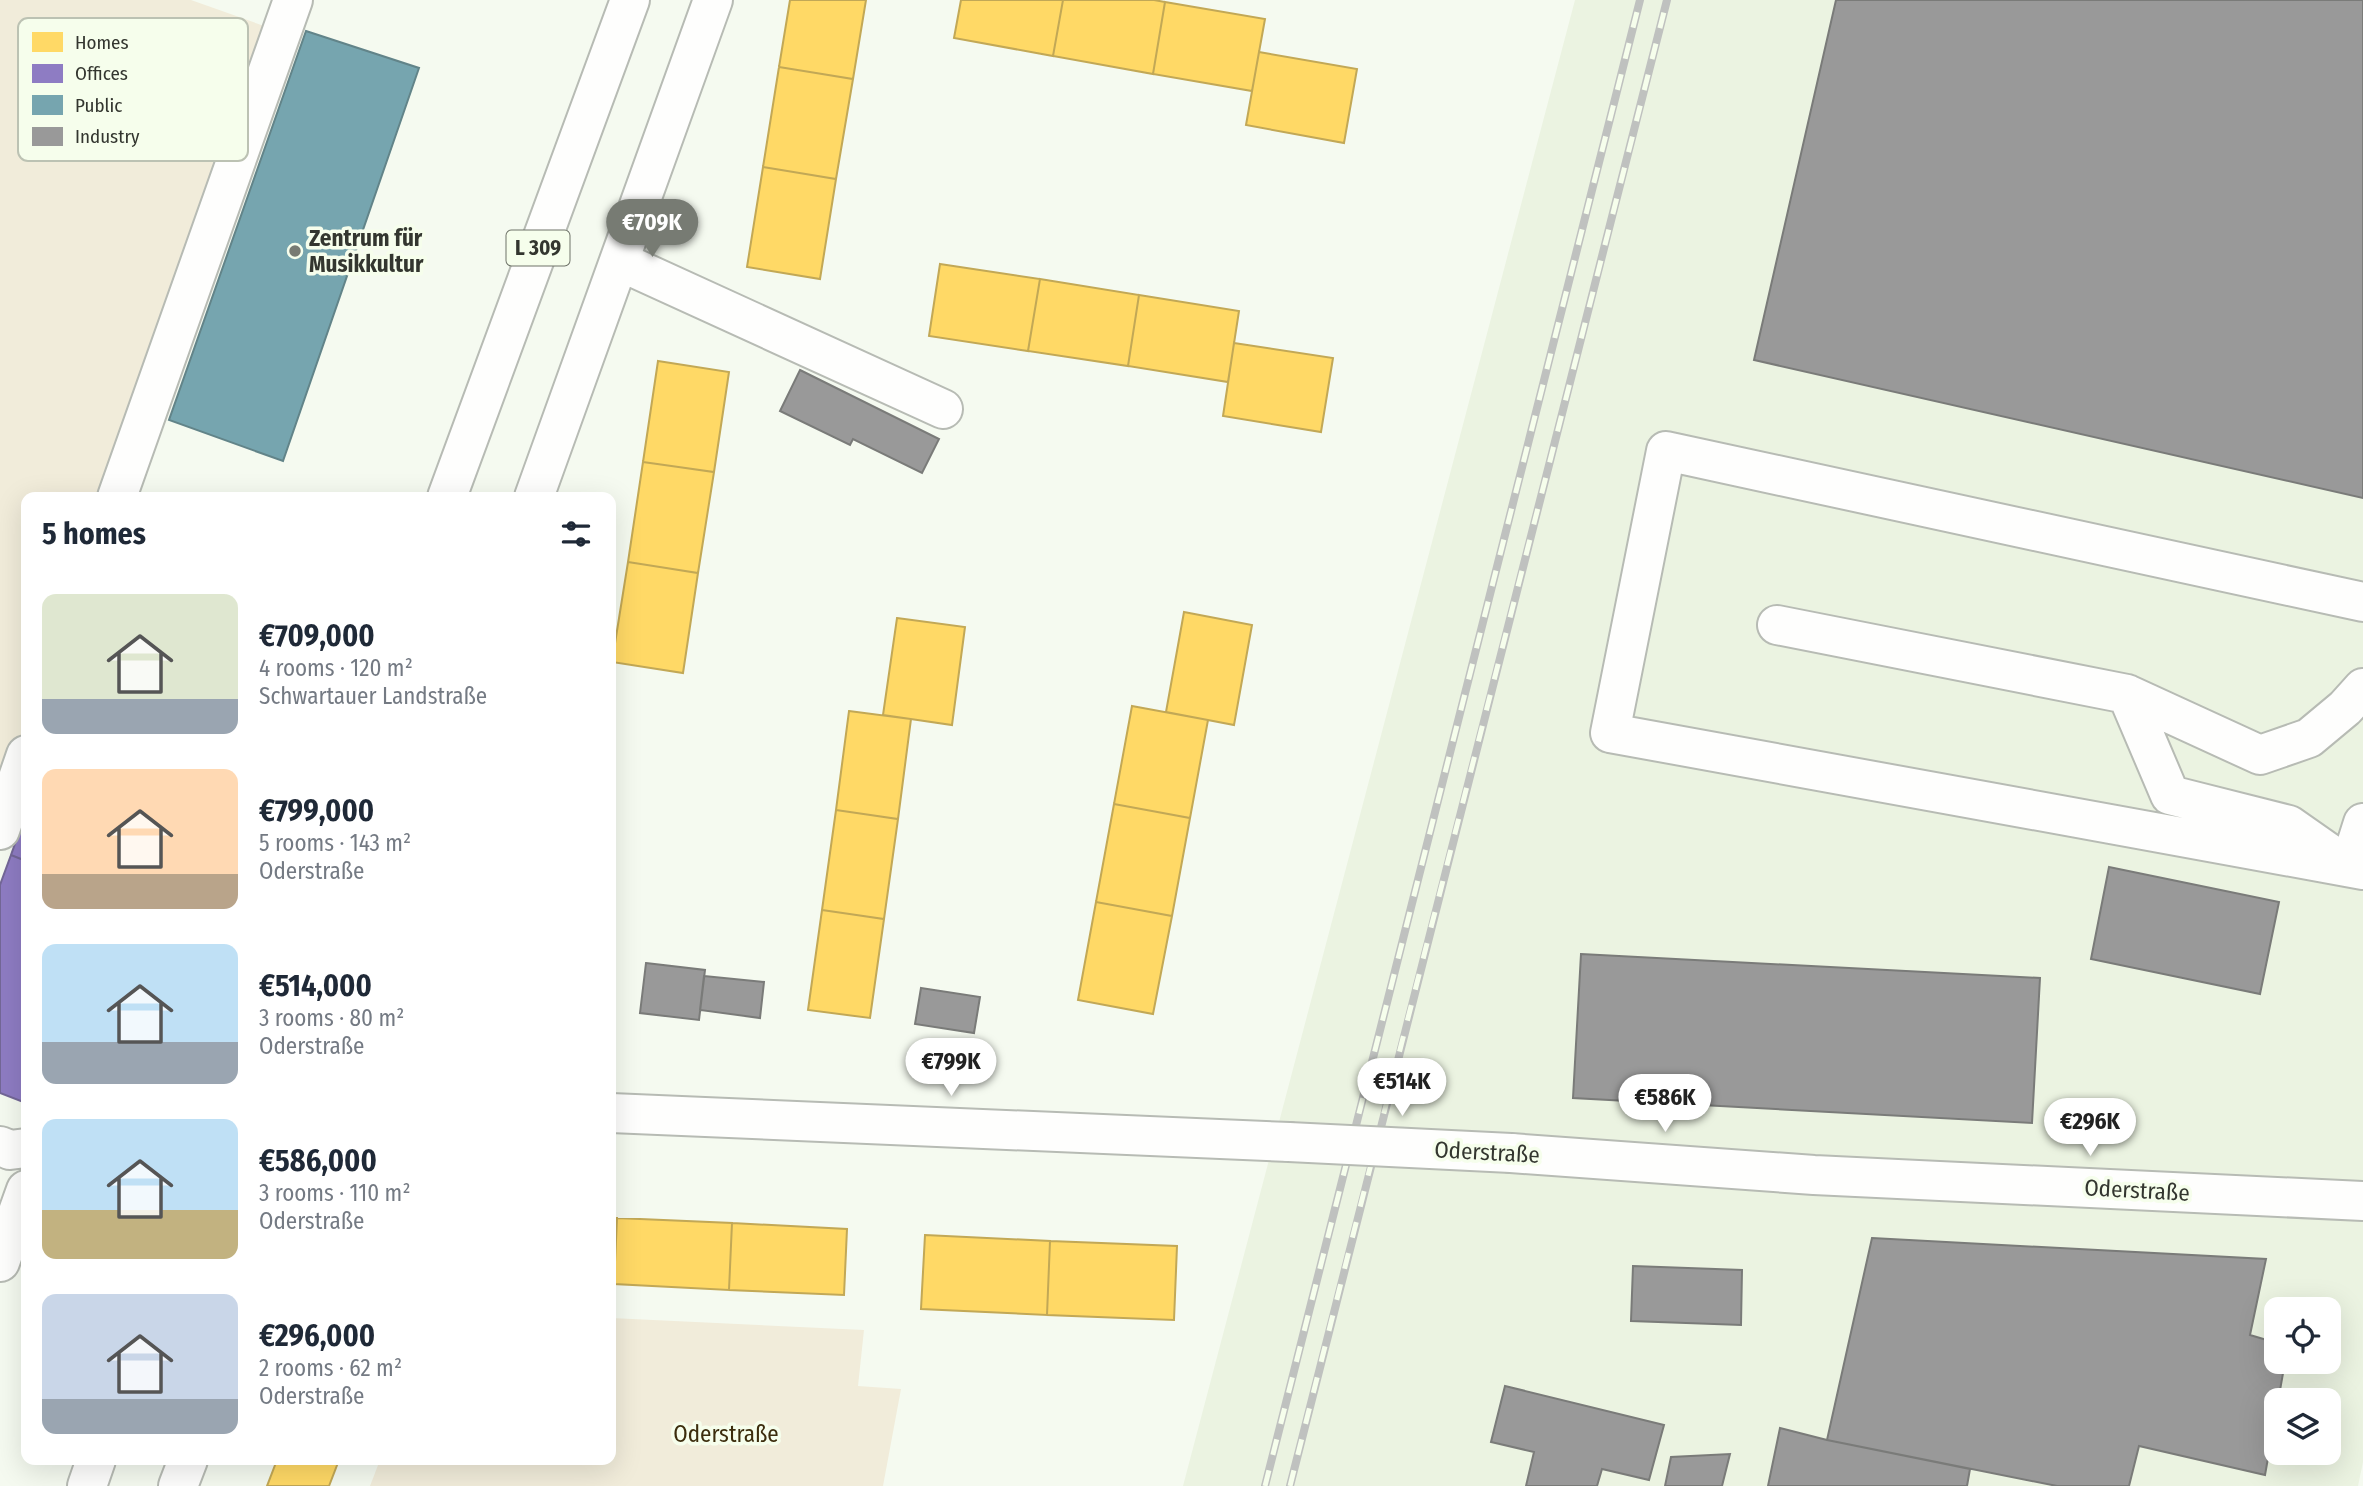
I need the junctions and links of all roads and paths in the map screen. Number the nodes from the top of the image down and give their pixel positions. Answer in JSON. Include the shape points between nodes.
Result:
{"nodes":[{"id":1,"x":293,"y":0,"type":"edge"},
{"id":2,"x":630,"y":0,"type":"edge"},
{"id":3,"x":713,"y":0,"type":"edge"},
{"id":4,"x":248,"y":127,"type":"edge"},
{"id":5,"x":236,"y":161,"type":"edge"},
{"id":6,"x":619,"y":261,"type":"junction"},
{"id":7,"x":943,"y":409,"type":"dead end"},
{"id":8,"x":119,"y":492,"type":"edge"},
{"id":9,"x":449,"y":492,"type":"edge"},
{"id":10,"x":536,"y":492,"type":"edge"},
{"id":11,"x":2363,"y":602,"type":"edge"},
{"id":12,"x":1777,"y":625,"type":"dead end"},
{"id":13,"x":2363,"y":688,"type":"edge"},
{"id":14,"x":2127,"y":694,"type":"junction"},
{"id":15,"x":21,"y":769,"type":"edge"},
{"id":16,"x":2363,"y":823,"type":"edge"},
{"id":17,"x":0,"y":830,"type":"edge"},
{"id":18,"x":2356,"y":868,"type":"edge"},
{"id":19,"x":616,"y":1113,"type":"edge"},
{"id":20,"x":0,"y":1146,"type":"edge"},
{"id":21,"x":21,"y":1149,"type":"edge"},
{"id":22,"x":2363,"y":1201,"type":"edge"},
{"id":23,"x":21,"y":1204,"type":"edge"},
{"id":24,"x":0,"y":1262,"type":"edge"},
{"id":25,"x":94,"y":1465,"type":"edge"},
{"id":26,"x":186,"y":1465,"type":"edge"},
{"id":27,"x":87,"y":1486,"type":"edge"},
{"id":28,"x":178,"y":1486,"type":"edge"}],
"edges":[{"from":1,"to":4,"type":"street"},
{"from":2,"to":9,"type":"street","number":"L 309"},
{"from":3,"to":6,"type":"street"},
{"from":5,"to":8,"type":"street"},
{"from":6,"to":7,"type":"street"},
{"from":6,"to":10,"type":"street"},
{"from":11,"to":18,"type":"street","via":[[1666,451],[1610,733]]},
{"from":12,"to":14,"type":"street"},
{"from":13,"to":14,"type":"street","via":[[2309,738],[2260,755]]},
{"from":14,"to":18,"type":"street","via":[[2170,795],[2289,825]]},
{"from":15,"to":17,"type":"street"},
{"from":16,"to":18,"type":"street"},
{"from":19,"to":22,"type":"street","name":"Oderstraße","bridge":true,"via":[[1511,1153],[1814,1175]]},
{"from":20,"to":21,"type":"street"},
{"from":23,"to":24,"type":"street"},
{"from":25,"to":27,"type":"street"},
{"from":26,"to":28,"type":"street"}]}
